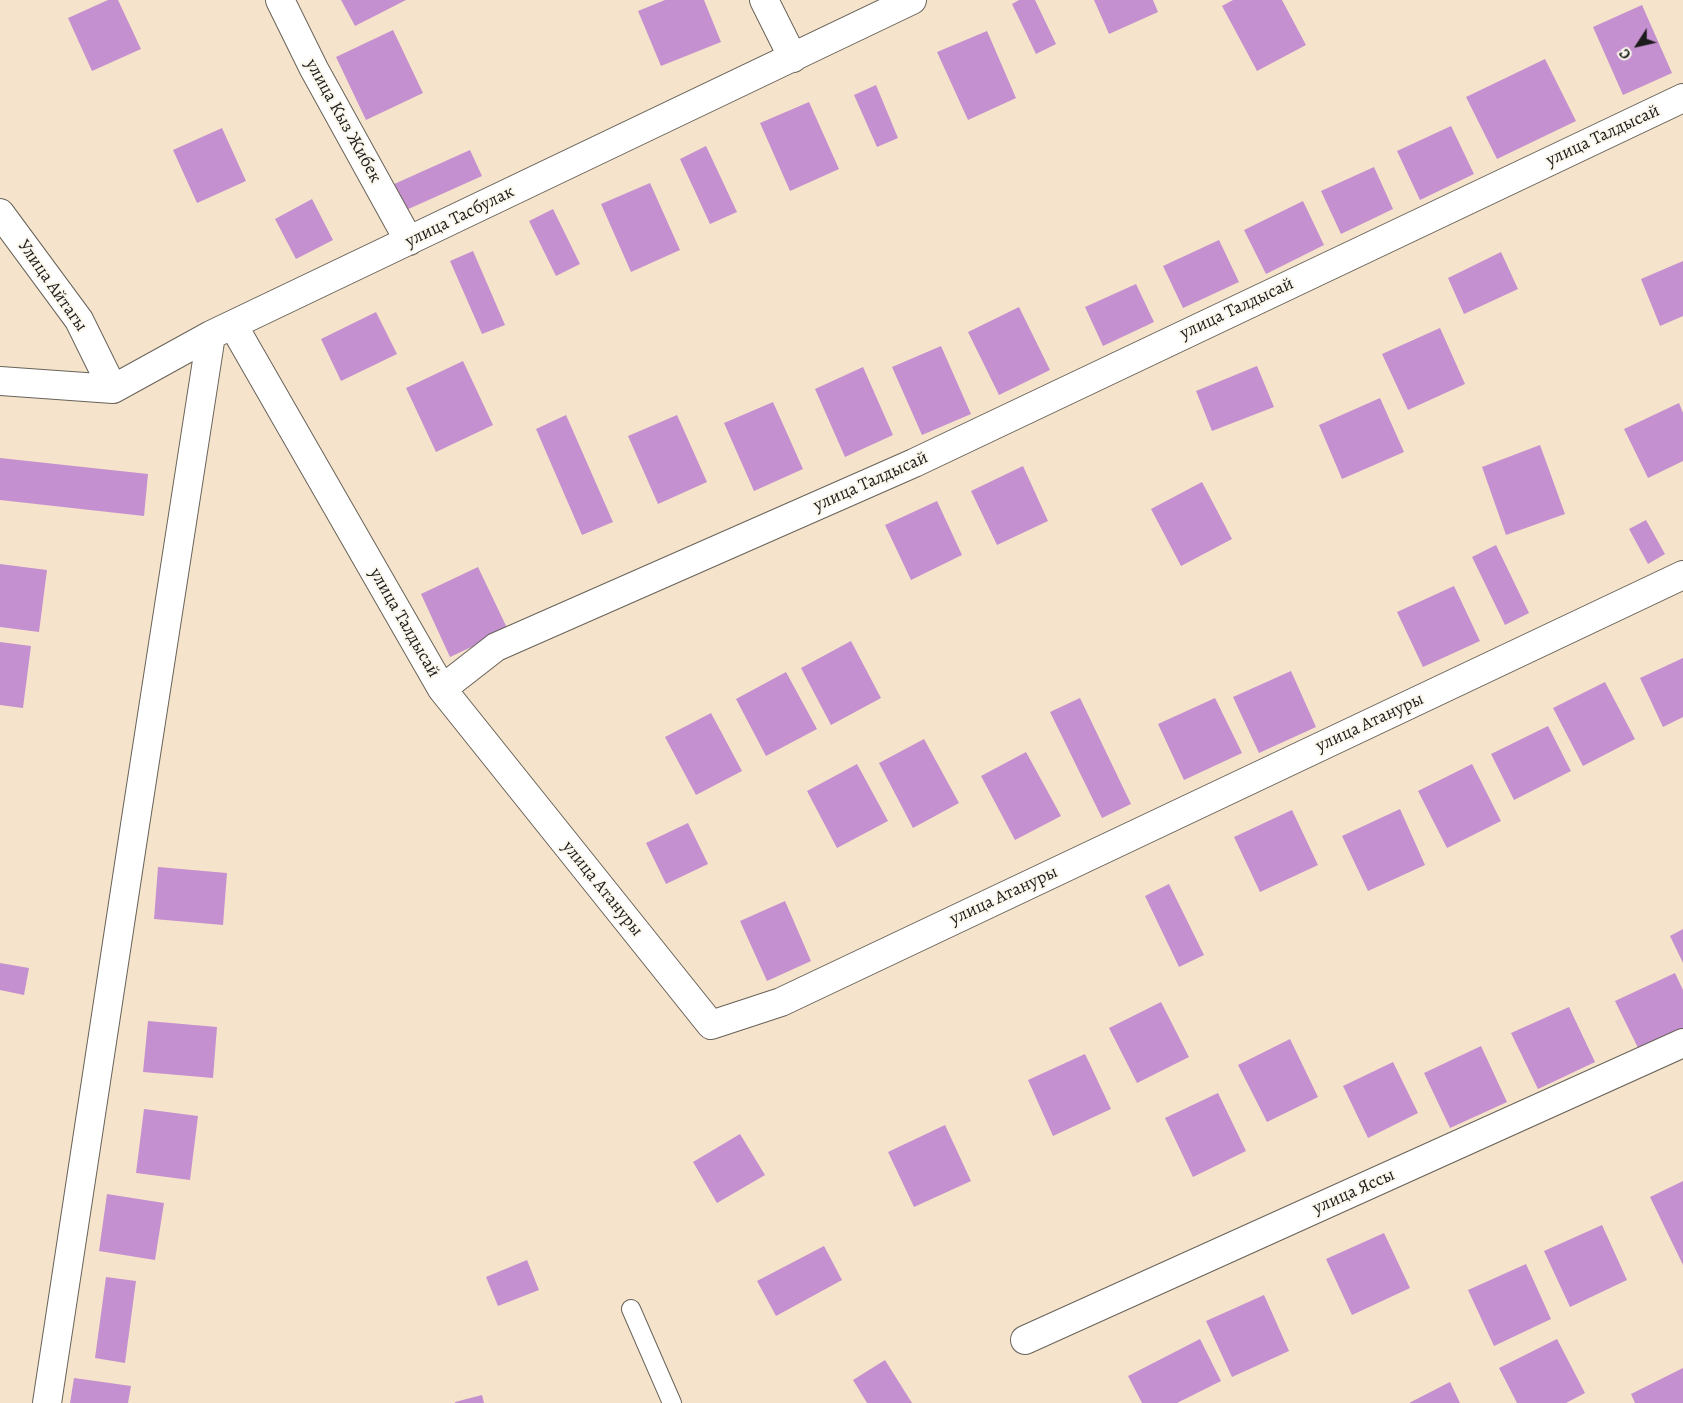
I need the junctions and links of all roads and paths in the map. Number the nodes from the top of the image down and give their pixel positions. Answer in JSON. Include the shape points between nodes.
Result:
{"nodes":[{"id":1,"x":280,"y":0,"type":"edge"},
{"id":2,"x":764,"y":0,"type":"edge"},
{"id":3,"x":912,"y":0,"type":"edge"},
{"id":4,"x":792,"y":58,"type":"junction"},
{"id":5,"x":1683,"y":98,"type":"edge"},
{"id":6,"x":0,"y":213,"type":"edge"},
{"id":7,"x":409,"y":241,"type":"junction"},
{"id":8,"x":222,"y":330,"type":"junction"},
{"id":9,"x":0,"y":381,"type":"edge"},
{"id":10,"x":113,"y":389,"type":"junction"},
{"id":11,"x":1683,"y":575,"type":"edge"},
{"id":12,"x":442,"y":689,"type":"junction"},
{"id":13,"x":1683,"y":1043,"type":"edge"},
{"id":14,"x":631,"y":1309,"type":"dead end"},
{"id":15,"x":1025,"y":1340,"type":"dead end"},
{"id":16,"x":47,"y":1403,"type":"edge"},
{"id":17,"x":672,"y":1403,"type":"edge"}],
"edges":[{"from":1,"to":7,"type":"street","name":"улица Кыз Жибек","via":[[314,69]]},
{"from":2,"to":4,"type":"street"},
{"from":3,"to":4,"type":"street","name":"улица Тасбулак"},
{"from":4,"to":7,"type":"street","name":"улица Тасбулак"},
{"from":5,"to":12,"type":"street","name":"улица Талдысай","via":[[914,463],[496,647]]},
{"from":6,"to":10,"type":"street","name":"Улица Айтагы","via":[[79,320]]},
{"from":7,"to":8,"type":"street","name":"улица Тасбулак"},
{"from":8,"to":10,"type":"street","name":"улица Тасбулак"},
{"from":8,"to":12,"type":"street","name":"улица Талдысай"},
{"from":8,"to":16,"type":"street","via":[[138,805]]},
{"from":9,"to":10,"type":"street"},
{"from":11,"to":12,"type":"street","name":"улица Атануры","via":[[781,1002],[711,1025]]},
{"from":13,"to":15,"type":"street","name":"улица Яссы"},
{"from":14,"to":17,"type":"lane"}]}
